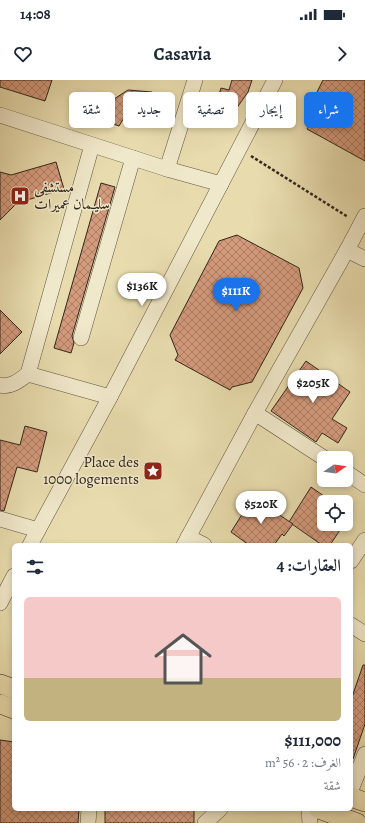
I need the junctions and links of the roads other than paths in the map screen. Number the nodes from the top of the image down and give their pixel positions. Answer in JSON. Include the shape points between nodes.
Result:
{"nodes":[{"id":1,"x":195,"y":80,"type":"edge"},
{"id":2,"x":275,"y":80,"type":"edge"},
{"id":3,"x":0,"y":115,"type":"edge"},
{"id":4,"x":92,"y":145,"type":"junction"},
{"id":5,"x":133,"y":158,"type":"junction"},
{"id":6,"x":167,"y":169,"type":"junction"},
{"id":7,"x":221,"y":184,"type":"junction"},
{"id":8,"x":363,"y":221,"type":"edge"},
{"id":9,"x":347,"y":250,"type":"junction"},
{"id":10,"x":365,"y":258,"type":"edge"},
{"id":11,"x":81,"y":338,"type":"dead end"},
{"id":12,"x":28,"y":374,"type":"junction"},
{"id":13,"x":0,"y":385,"type":"edge"},
{"id":14,"x":110,"y":397,"type":"junction"},
{"id":15,"x":255,"y":413,"type":"junction"},
{"id":16,"x":317,"y":453,"type":"edge"},
{"id":17,"x":353,"y":477,"type":"edge"},
{"id":18,"x":365,"y":485,"type":"edge"},
{"id":19,"x":0,"y":519,"type":"edge"},
{"id":20,"x":38,"y":530,"type":"junction"},
{"id":21,"x":365,"y":540,"type":"edge"},
{"id":22,"x":186,"y":541,"type":"edge"},
{"id":23,"x":31,"y":543,"type":"edge"},
{"id":24,"x":353,"y":558,"type":"edge"},
{"id":25,"x":12,"y":580,"type":"edge"},
{"id":26,"x":0,"y":603,"type":"edge"},
{"id":27,"x":353,"y":626,"type":"edge"},
{"id":28,"x":365,"y":634,"type":"edge"},
{"id":29,"x":0,"y":684,"type":"edge"},
{"id":30,"x":12,"y":688,"type":"edge"},
{"id":31,"x":0,"y":704,"type":"edge"},
{"id":32,"x":12,"y":708,"type":"edge"},
{"id":33,"x":365,"y":754,"type":"edge"},
{"id":34,"x":353,"y":785,"type":"edge"},
{"id":35,"x":353,"y":798,"type":"edge"},
{"id":36,"x":365,"y":802,"type":"edge"},
{"id":37,"x":89,"y":811,"type":"edge"},
{"id":38,"x":201,"y":811,"type":"edge"},
{"id":39,"x":218,"y":811,"type":"edge"},
{"id":40,"x":309,"y":811,"type":"edge"},
{"id":41,"x":324,"y":811,"type":"edge"},
{"id":42,"x":88,"y":823,"type":"edge"},
{"id":43,"x":204,"y":823,"type":"edge"},
{"id":44,"x":310,"y":823,"type":"edge"},
{"id":45,"x":357,"y":823,"type":"edge"}],
"edges":[{"from":1,"to":6,"type":"street"},
{"from":2,"to":7,"type":"street"},
{"from":3,"to":4,"type":"street"},
{"from":4,"to":5,"type":"street"},
{"from":4,"to":12,"type":"street"},
{"from":5,"to":6,"type":"street"},
{"from":5,"to":11,"type":"street"},
{"from":6,"to":7,"type":"street"},
{"from":7,"to":14,"type":"street"},
{"from":8,"to":9,"type":"street"},
{"from":9,"to":10,"type":"street"},
{"from":9,"to":15,"type":"street"},
{"from":12,"to":13,"type":"street","via":[[15,383]]},
{"from":12,"to":14,"type":"street"},
{"from":14,"to":20,"type":"street"},
{"from":15,"to":16,"type":"street"},
{"from":15,"to":22,"type":"street"},
{"from":17,"to":18,"type":"street"},
{"from":19,"to":20,"type":"street"},
{"from":20,"to":23,"type":"street"},
{"from":21,"to":24,"type":"street"},
{"from":25,"to":26,"type":"street"},
{"from":27,"to":28,"type":"street"},
{"from":29,"to":30,"type":"main road"},
{"from":31,"to":32,"type":"main road"},
{"from":33,"to":34,"type":"street"},
{"from":35,"to":36,"type":"main road"},
{"from":37,"to":42,"type":"street"},
{"from":38,"to":43,"type":"street"},
{"from":39,"to":43,"type":"street"},
{"from":40,"to":44,"type":"street"},
{"from":41,"to":45,"type":"main road"}]}
